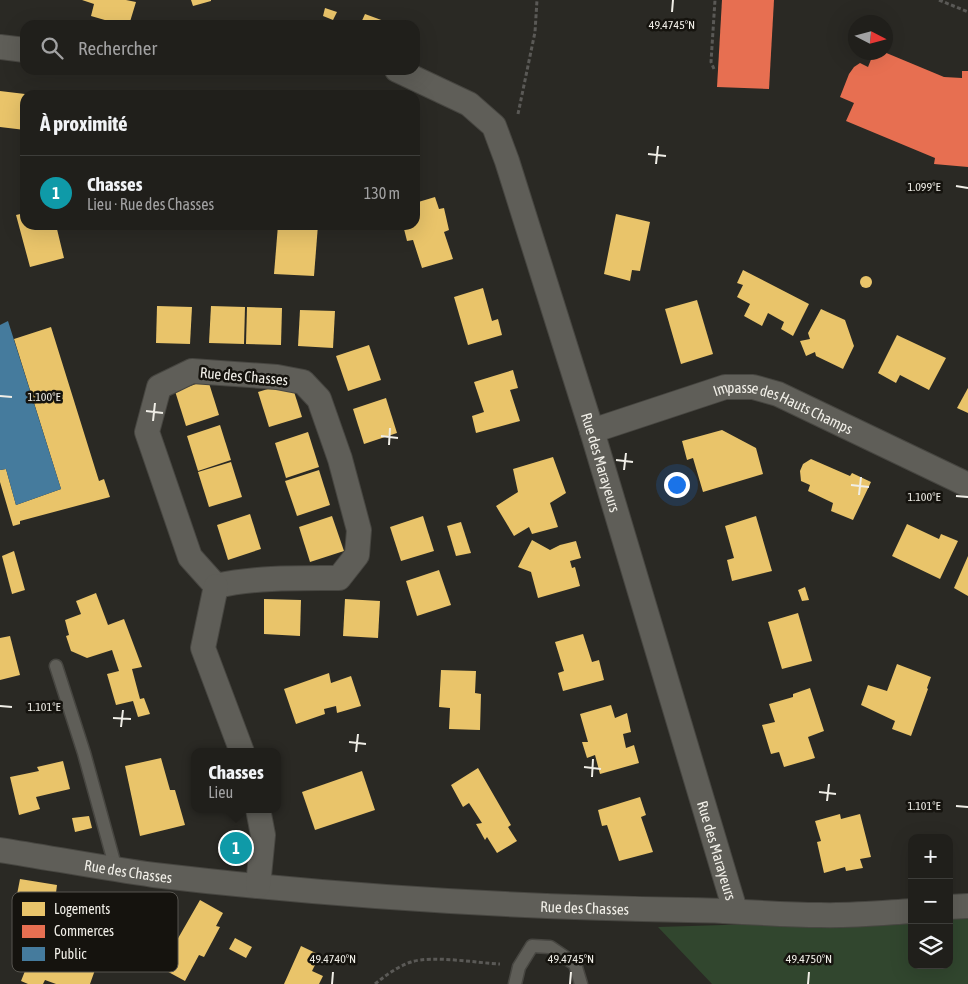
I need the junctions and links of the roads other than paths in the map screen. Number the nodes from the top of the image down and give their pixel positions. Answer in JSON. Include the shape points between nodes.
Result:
{"nodes":[{"id":1,"x":0,"y":47,"type":"edge"},
{"id":2,"x":20,"y":49,"type":"edge"},
{"id":3,"x":408,"y":75,"type":"edge"},
{"id":4,"x":592,"y":431,"type":"junction"},
{"id":5,"x":968,"y":485,"type":"edge"},
{"id":6,"x":216,"y":586,"type":"junction"},
{"id":7,"x":56,"y":666,"type":"dead end"},
{"id":8,"x":240,"y":748,"type":"edge"},
{"id":9,"x":259,"y":813,"type":"edge"},
{"id":10,"x":0,"y":850,"type":"edge"},
{"id":11,"x":116,"y":869,"type":"junction"},
{"id":12,"x":258,"y":886,"type":"junction"},
{"id":13,"x":968,"y":906,"type":"edge"},
{"id":14,"x":953,"y":907,"type":"edge"},
{"id":15,"x":735,"y":910,"type":"junction"},
{"id":16,"x":908,"y":910,"type":"edge"},
{"id":17,"x":515,"y":984,"type":"edge"},
{"id":18,"x":580,"y":984,"type":"edge"}],
"edges":[{"from":1,"to":2,"type":"street"},
{"from":3,"to":4,"type":"street","name":"Rue des Marayeurs","via":[[469,104],[494,126]]},
{"from":4,"to":5,"type":"street","name":"Impasse des Hauts Champs","via":[[725,387],[753,387],[778,394]]},
{"from":4,"to":15,"type":"street","name":"Rue des Marayeurs"},
{"from":6,"to":6,"type":"street","name":"Rue des Chasses","via":[[281,578],[338,578],[357,555],[359,530],[340,459],[319,399],[303,382],[277,376],[192,371],[159,387],[146,432],[190,557]]},
{"from":6,"to":8,"type":"street","via":[[203,648]]},
{"from":7,"to":11,"type":"lane"},
{"from":9,"to":12,"type":"street","via":[[263,835]]},
{"from":10,"to":11,"type":"street","name":"Rue des Chasses"},
{"from":11,"to":12,"type":"street","name":"Rue des Chasses"},
{"from":12,"to":15,"type":"street","name":"Rue des Chasses","via":[[430,900],[622,909]]},
{"from":13,"to":14,"type":"street"},
{"from":15,"to":16,"type":"street","name":"Rue des Chasses","via":[[817,916]]},
{"from":17,"to":18,"type":"lane","via":[[519,966],[532,946],[550,947],[575,964]]}]}
